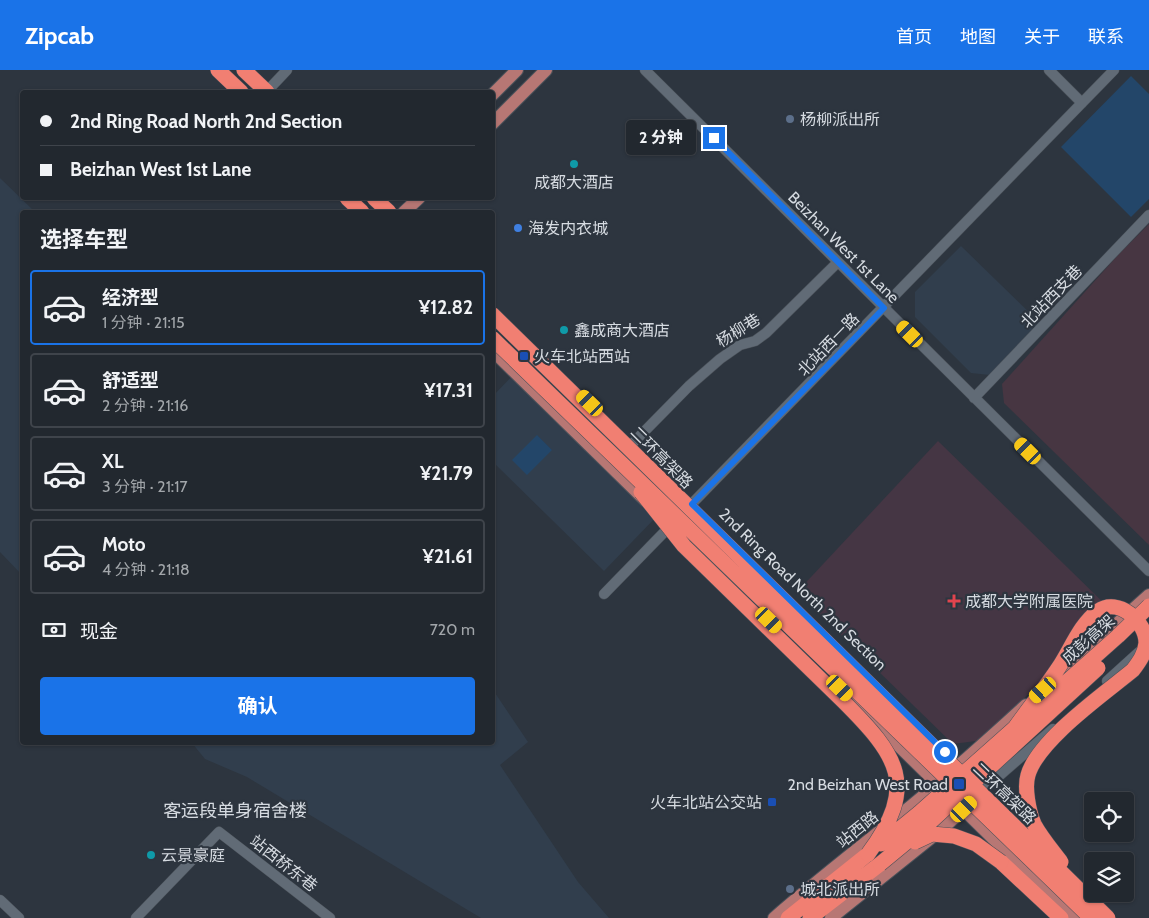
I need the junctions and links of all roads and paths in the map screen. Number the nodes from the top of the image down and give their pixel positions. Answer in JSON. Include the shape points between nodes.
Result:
{"nodes":[{"id":1,"x":209,"y":70,"type":"edge"},
{"id":2,"x":218,"y":70,"type":"edge"},
{"id":3,"x":244,"y":70,"type":"edge"},
{"id":4,"x":252,"y":70,"type":"edge"},
{"id":5,"x":287,"y":70,"type":"edge"},
{"id":6,"x":517,"y":70,"type":"edge"},
{"id":7,"x":546,"y":70,"type":"edge"},
{"id":8,"x":645,"y":70,"type":"edge"},
{"id":9,"x":1049,"y":70,"type":"edge"},
{"id":10,"x":1114,"y":70,"type":"edge"},
{"id":11,"x":230,"y":90,"type":"edge"},
{"id":12,"x":239,"y":90,"type":"edge"},
{"id":13,"x":270,"y":90,"type":"edge"},
{"id":14,"x":270,"y":90,"type":"edge"},
{"id":15,"x":272,"y":90,"type":"edge"},
{"id":16,"x":495,"y":92,"type":"edge"},
{"id":17,"x":1082,"y":103,"type":"junction"},
{"id":18,"x":495,"y":121,"type":"edge"},
{"id":19,"x":340,"y":200,"type":"edge"},
{"id":20,"x":349,"y":200,"type":"edge"},
{"id":21,"x":417,"y":200,"type":"edge"},
{"id":22,"x":352,"y":210,"type":"edge"},
{"id":23,"x":360,"y":210,"type":"edge"},
{"id":24,"x":406,"y":210,"type":"edge"},
{"id":25,"x":1149,"y":215,"type":"edge"},
{"id":26,"x":838,"y":262,"type":"junction"},
{"id":27,"x":884,"y":308,"type":"junction"},
{"id":28,"x":495,"y":310,"type":"edge"},
{"id":29,"x":495,"y":317,"type":"edge"},
{"id":30,"x":495,"y":341,"type":"edge"},
{"id":31,"x":495,"y":353,"type":"edge"},
{"id":32,"x":974,"y":398,"type":"junction"},
{"id":33,"x":602,"y":443,"type":"junction"},
{"id":34,"x":632,"y":444,"type":"junction"},
{"id":35,"x":692,"y":504,"type":"junction"},
{"id":36,"x":671,"y":526,"type":"junction"},
{"id":37,"x":1149,"y":572,"type":"edge"},
{"id":38,"x":604,"y":594,"type":"dead end"},
{"id":39,"x":1149,"y":595,"type":"edge"},
{"id":40,"x":1149,"y":606,"type":"edge"},
{"id":41,"x":1149,"y":619,"type":"edge"},
{"id":42,"x":1149,"y":643,"type":"edge"},
{"id":43,"x":1014,"y":729,"type":"junction"},
{"id":44,"x":959,"y":765,"type":"junction"},
{"id":45,"x":938,"y":783,"type":"junction"},
{"id":46,"x":984,"y":789,"type":"junction"},
{"id":47,"x":964,"y":809,"type":"junction"},
{"id":48,"x":874,"y":859,"type":"junction"},
{"id":49,"x":0,"y":900,"type":"edge"},
{"id":50,"x":14,"y":916,"type":"edge"},
{"id":51,"x":1100,"y":916,"type":"edge"},
{"id":52,"x":136,"y":918,"type":"edge"},
{"id":53,"x":330,"y":918,"type":"edge"},
{"id":54,"x":774,"y":918,"type":"edge"},
{"id":55,"x":788,"y":918,"type":"edge"},
{"id":56,"x":810,"y":918,"type":"edge"},
{"id":57,"x":831,"y":918,"type":"edge"},
{"id":58,"x":1061,"y":918,"type":"edge"},
{"id":59,"x":1074,"y":918,"type":"edge"},
{"id":60,"x":1116,"y":918,"type":"edge"}],
"edges":[{"from":1,"to":11,"type":"main road"},
{"from":2,"to":12,"type":"highway"},
{"from":3,"to":13,"type":"highway"},
{"from":4,"to":14,"type":"main road"},
{"from":5,"to":15,"type":"street"},
{"from":6,"to":16,"type":"main road"},
{"from":7,"to":18,"type":"main road"},
{"from":8,"to":26,"type":"street","name":"Beizhan West 1st Lane"},
{"from":9,"to":17,"type":"street"},
{"from":10,"to":17,"type":"street","name":"北站西一路"},
{"from":17,"to":27,"type":"street","name":"北站西一路"},
{"from":19,"to":22,"type":"main road"},
{"from":20,"to":23,"type":"highway","bridge":true},
{"from":21,"to":24,"type":"main road"},
{"from":25,"to":32,"type":"street","name":"北站西支巷"},
{"from":26,"to":27,"type":"street","name":"Beizhan West 1st Lane"},
{"from":26,"to":34,"type":"street","name":"杨柳巷","via":[[766,333],[755,341],[740,345],[689,386]]},
{"from":27,"to":32,"type":"street","name":"Beizhan West 1st Lane"},
{"from":27,"to":35,"type":"street","name":"北站西一路"},
{"from":28,"to":34,"type":"main road","name":"2nd Ring Road North 2nd Section"},
{"from":29,"to":51,"type":"highway","name":"二环高架路","bridge":true},
{"from":30,"to":33,"type":"highway","name":"二环高架路","bridge":true},
{"from":31,"to":36,"type":"main road"},
{"from":32,"to":37,"type":"street","name":"Beizhan West 1st Lane"},
{"from":33,"to":48,"type":"highway","bridge":true,"via":[[684,546],[867,725],[885,748],[896,772],[897,793],[892,817]]},
{"from":33,"to":51,"type":"highway","name":"二环高架路","bridge":true},
{"from":34,"to":35,"type":"main road","name":"2nd Ring Road North 2nd Section"},
{"from":35,"to":36,"type":"street","name":"北站西一路"},
{"from":35,"to":44,"type":"main road","name":"2nd Ring Road North 2nd Section"},
{"from":36,"to":38,"type":"street","name":"北站西一路"},
{"from":36,"to":45,"type":"main road"},
{"from":39,"to":44,"type":"main road","name":"站西路"},
{"from":40,"to":43,"type":"highway","name":"成彭高架","bridge":true},
{"from":41,"to":48,"type":"highway","name":"成彭高架","bridge":true,"via":[[926,826]]},
{"from":42,"to":46,"type":"street"},
{"from":43,"to":48,"type":"highway","name":"成彭高架","bridge":true,"via":[[919,813]]},
{"from":43,"to":51,"type":"highway","bridge":true,"via":[[1058,669],[1088,620],[1100,610],[1114,607],[1131,614],[1142,628],[1146,642],[1142,657],[1133,670],[1051,739],[1036,757],[1027,776],[1027,800],[1034,824]]},
{"from":44,"to":45,"type":"main road","name":"站西路"},
{"from":44,"to":46,"type":"main road","name":"2nd Ring Road North 2nd Section"},
{"from":45,"to":47,"type":"main road"},
{"from":45,"to":54,"type":"main road","name":"站西路"},
{"from":46,"to":47,"type":"main road"},
{"from":46,"to":60,"type":"main road","name":"2nd Ring Road North 2nd Section"},
{"from":47,"to":57,"type":"main road"},
{"from":47,"to":59,"type":"main road"},
{"from":48,"to":55,"type":"highway"},
{"from":48,"to":56,"type":"highway"},
{"from":48,"to":58,"type":"highway","bridge":true,"via":[[932,834],[954,836],[976,844],[1001,862]]},
{"from":49,"to":50,"type":"street"},
{"from":52,"to":53,"type":"street","name":"站西桥东巷","via":[[219,832]]}]}
